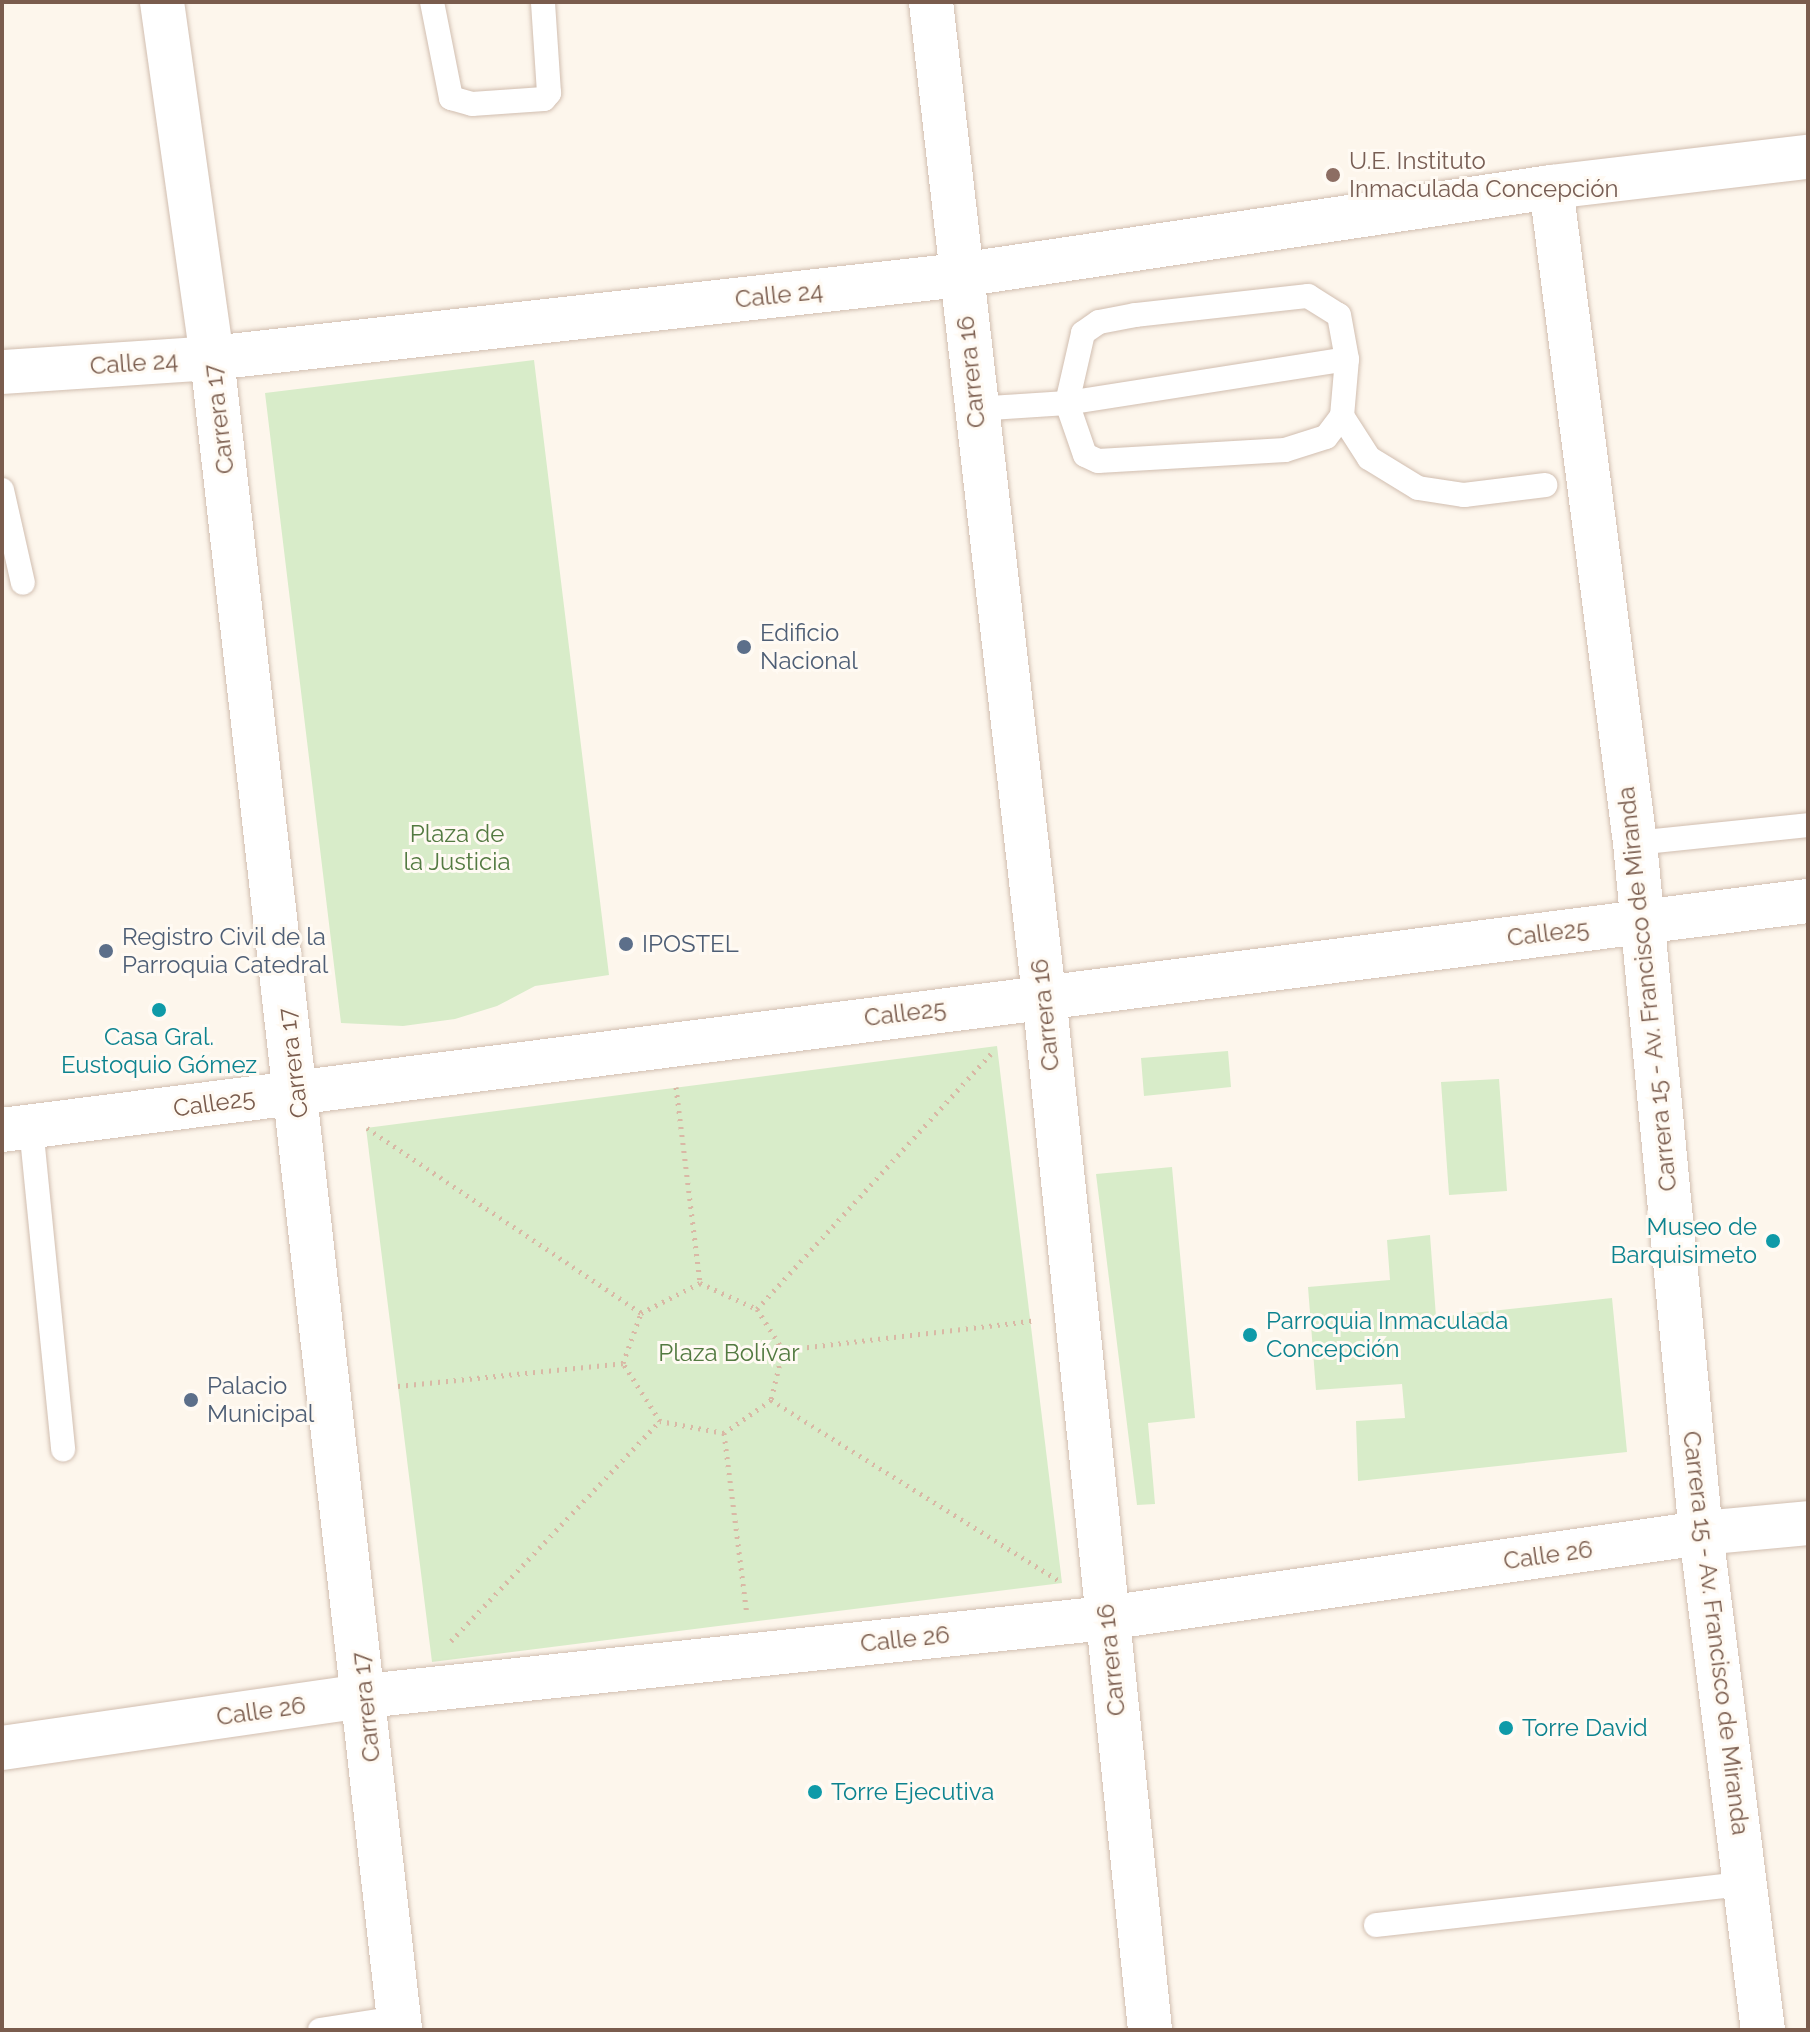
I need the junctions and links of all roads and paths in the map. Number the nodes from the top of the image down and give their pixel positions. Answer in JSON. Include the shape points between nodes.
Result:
{"nodes":[{"id":1,"x":162,"y":2,"type":"edge"},
{"id":2,"x":432,"y":2,"type":"edge"},
{"id":3,"x":543,"y":2,"type":"edge"},
{"id":4,"x":931,"y":2,"type":"edge"},
{"id":5,"x":1808,"y":157,"type":"edge"},
{"id":6,"x":1551,"y":187,"type":"junction"},
{"id":7,"x":960,"y":275,"type":"junction"},
{"id":8,"x":212,"y":358,"type":"junction"},
{"id":9,"x":1347,"y":359,"type":"junction"},
{"id":10,"x":2,"y":372,"type":"edge"},
{"id":11,"x":1067,"y":403,"type":"junction"},
{"id":12,"x":975,"y":409,"type":"junction"},
{"id":13,"x":1342,"y":416,"type":"junction"},
{"id":14,"x":1545,"y":485,"type":"dead end"},
{"id":15,"x":2,"y":490,"type":"edge"},
{"id":16,"x":23,"y":583,"type":"dead end"},
{"id":17,"x":1808,"y":825,"type":"edge"},
{"id":18,"x":1635,"y":843,"type":"junction"},
{"id":19,"x":1808,"y":901,"type":"edge"},
{"id":20,"x":1641,"y":922,"type":"junction"},
{"id":21,"x":1044,"y":995,"type":"junction"},
{"id":22,"x":997,"y":1046,"type":"dead end"},
{"id":23,"x":676,"y":1087,"type":"dead end"},
{"id":24,"x":296,"y":1092,"type":"junction"},
{"id":25,"x":366,"y":1128,"type":"dead end"},
{"id":26,"x":17,"y":1129,"type":"edge"},
{"id":27,"x":700,"y":1283,"type":"junction"},
{"id":28,"x":757,"y":1309,"type":"junction"},
{"id":29,"x":641,"y":1313,"type":"junction"},
{"id":30,"x":1031,"y":1321,"type":"dead end"},
{"id":31,"x":783,"y":1350,"type":"junction"},
{"id":32,"x":623,"y":1363,"type":"junction"},
{"id":33,"x":398,"y":1386,"type":"dead end"},
{"id":34,"x":771,"y":1400,"type":"junction"},
{"id":35,"x":660,"y":1421,"type":"junction"},
{"id":36,"x":724,"y":1433,"type":"junction"},
{"id":37,"x":63,"y":1449,"type":"dead end"},
{"id":38,"x":1808,"y":1523,"type":"edge"},
{"id":39,"x":1701,"y":1533,"type":"junction"},
{"id":40,"x":1062,"y":1583,"type":"dead end"},
{"id":41,"x":1106,"y":1618,"type":"junction"},
{"id":42,"x":748,"y":1622,"type":"dead end"},
{"id":43,"x":443,"y":1651,"type":"dead end"},
{"id":44,"x":365,"y":1696,"type":"junction"},
{"id":45,"x":2,"y":1748,"type":"edge"},
{"id":46,"x":1748,"y":1883,"type":"junction"},
{"id":47,"x":1376,"y":1925,"type":"dead end"},
{"id":48,"x":399,"y":2024,"type":"edge"},
{"id":49,"x":320,"y":2030,"type":"edge"},
{"id":50,"x":1150,"y":2030,"type":"edge"},
{"id":51,"x":1763,"y":2030,"type":"edge"}],
"edges":[{"from":1,"to":8,"type":"street","name":"Carrera 17"},
{"from":2,"to":3,"type":"lane","via":[[451,98],[472,104],[544,99],[549,93]]},
{"from":4,"to":7,"type":"street","name":"Carrera 16"},
{"from":5,"to":6,"type":"street","name":"Calle 24"},
{"from":6,"to":7,"type":"street","name":"Calle 24"},
{"from":6,"to":18,"type":"street","name":"Carrera 15 - Av. Francisco de Miranda"},
{"from":7,"to":8,"type":"street","name":"Calle 24"},
{"from":7,"to":12,"type":"street","name":"Carrera 16"},
{"from":8,"to":10,"type":"street","name":"Calle 24"},
{"from":8,"to":24,"type":"street","name":"Carrera 17"},
{"from":9,"to":11,"type":"lane"},
{"from":9,"to":11,"type":"lane","via":[[1339,315],[1308,296],[1135,315],[1099,322],[1083,333]]},
{"from":9,"to":13,"type":"lane"},
{"from":11,"to":12,"type":"lane"},
{"from":11,"to":13,"type":"lane","via":[[1085,455],[1098,461],[1285,450],[1326,437]]},
{"from":12,"to":21,"type":"street","name":"Carrera 16"},
{"from":13,"to":14,"type":"lane","via":[[1369,458],[1418,488],[1464,495]]},
{"from":15,"to":16,"type":"lane"},
{"from":17,"to":18,"type":"lane"},
{"from":18,"to":20,"type":"street","name":"Carrera 15 - Av. Francisco de Miranda"},
{"from":19,"to":20,"type":"street","name":"Calle25"},
{"from":20,"to":21,"type":"street","name":"Calle25"},
{"from":20,"to":39,"type":"street","name":"Carrera 15 - Av. Francisco de Miranda"},
{"from":21,"to":24,"type":"street","name":"Calle25"},
{"from":21,"to":41,"type":"street","name":"Carrera 16"},
{"from":22,"to":28,"type":"path"},
{"from":23,"to":27,"type":"path"},
{"from":24,"to":26,"type":"street","name":"Calle25"},
{"from":24,"to":44,"type":"street","name":"Carrera 17"},
{"from":25,"to":29,"type":"path"},
{"from":26,"to":37,"type":"lane"},
{"from":27,"to":28,"type":"path"},
{"from":27,"to":29,"type":"path"},
{"from":28,"to":31,"type":"path"},
{"from":29,"to":32,"type":"path"},
{"from":30,"to":31,"type":"path"},
{"from":31,"to":34,"type":"path"},
{"from":32,"to":33,"type":"path"},
{"from":32,"to":35,"type":"path"},
{"from":34,"to":36,"type":"path"},
{"from":34,"to":40,"type":"path"},
{"from":35,"to":36,"type":"path"},
{"from":35,"to":43,"type":"path"},
{"from":36,"to":42,"type":"path"},
{"from":38,"to":39,"type":"street","name":"Calle 26"},
{"from":39,"to":41,"type":"street","name":"Calle 26"},
{"from":39,"to":46,"type":"street","name":"Carrera 15 - Av. Francisco de Miranda"},
{"from":41,"to":44,"type":"street","name":"Calle 26"},
{"from":41,"to":50,"type":"street","name":"Carrera 16"},
{"from":44,"to":45,"type":"street","name":"Calle 26"},
{"from":44,"to":48,"type":"street","name":"Carrera 17"},
{"from":46,"to":47,"type":"lane"},
{"from":46,"to":51,"type":"street","name":"Carrera 15 - Av. Francisco de Miranda"},
{"from":48,"to":49,"type":"lane"}]}
